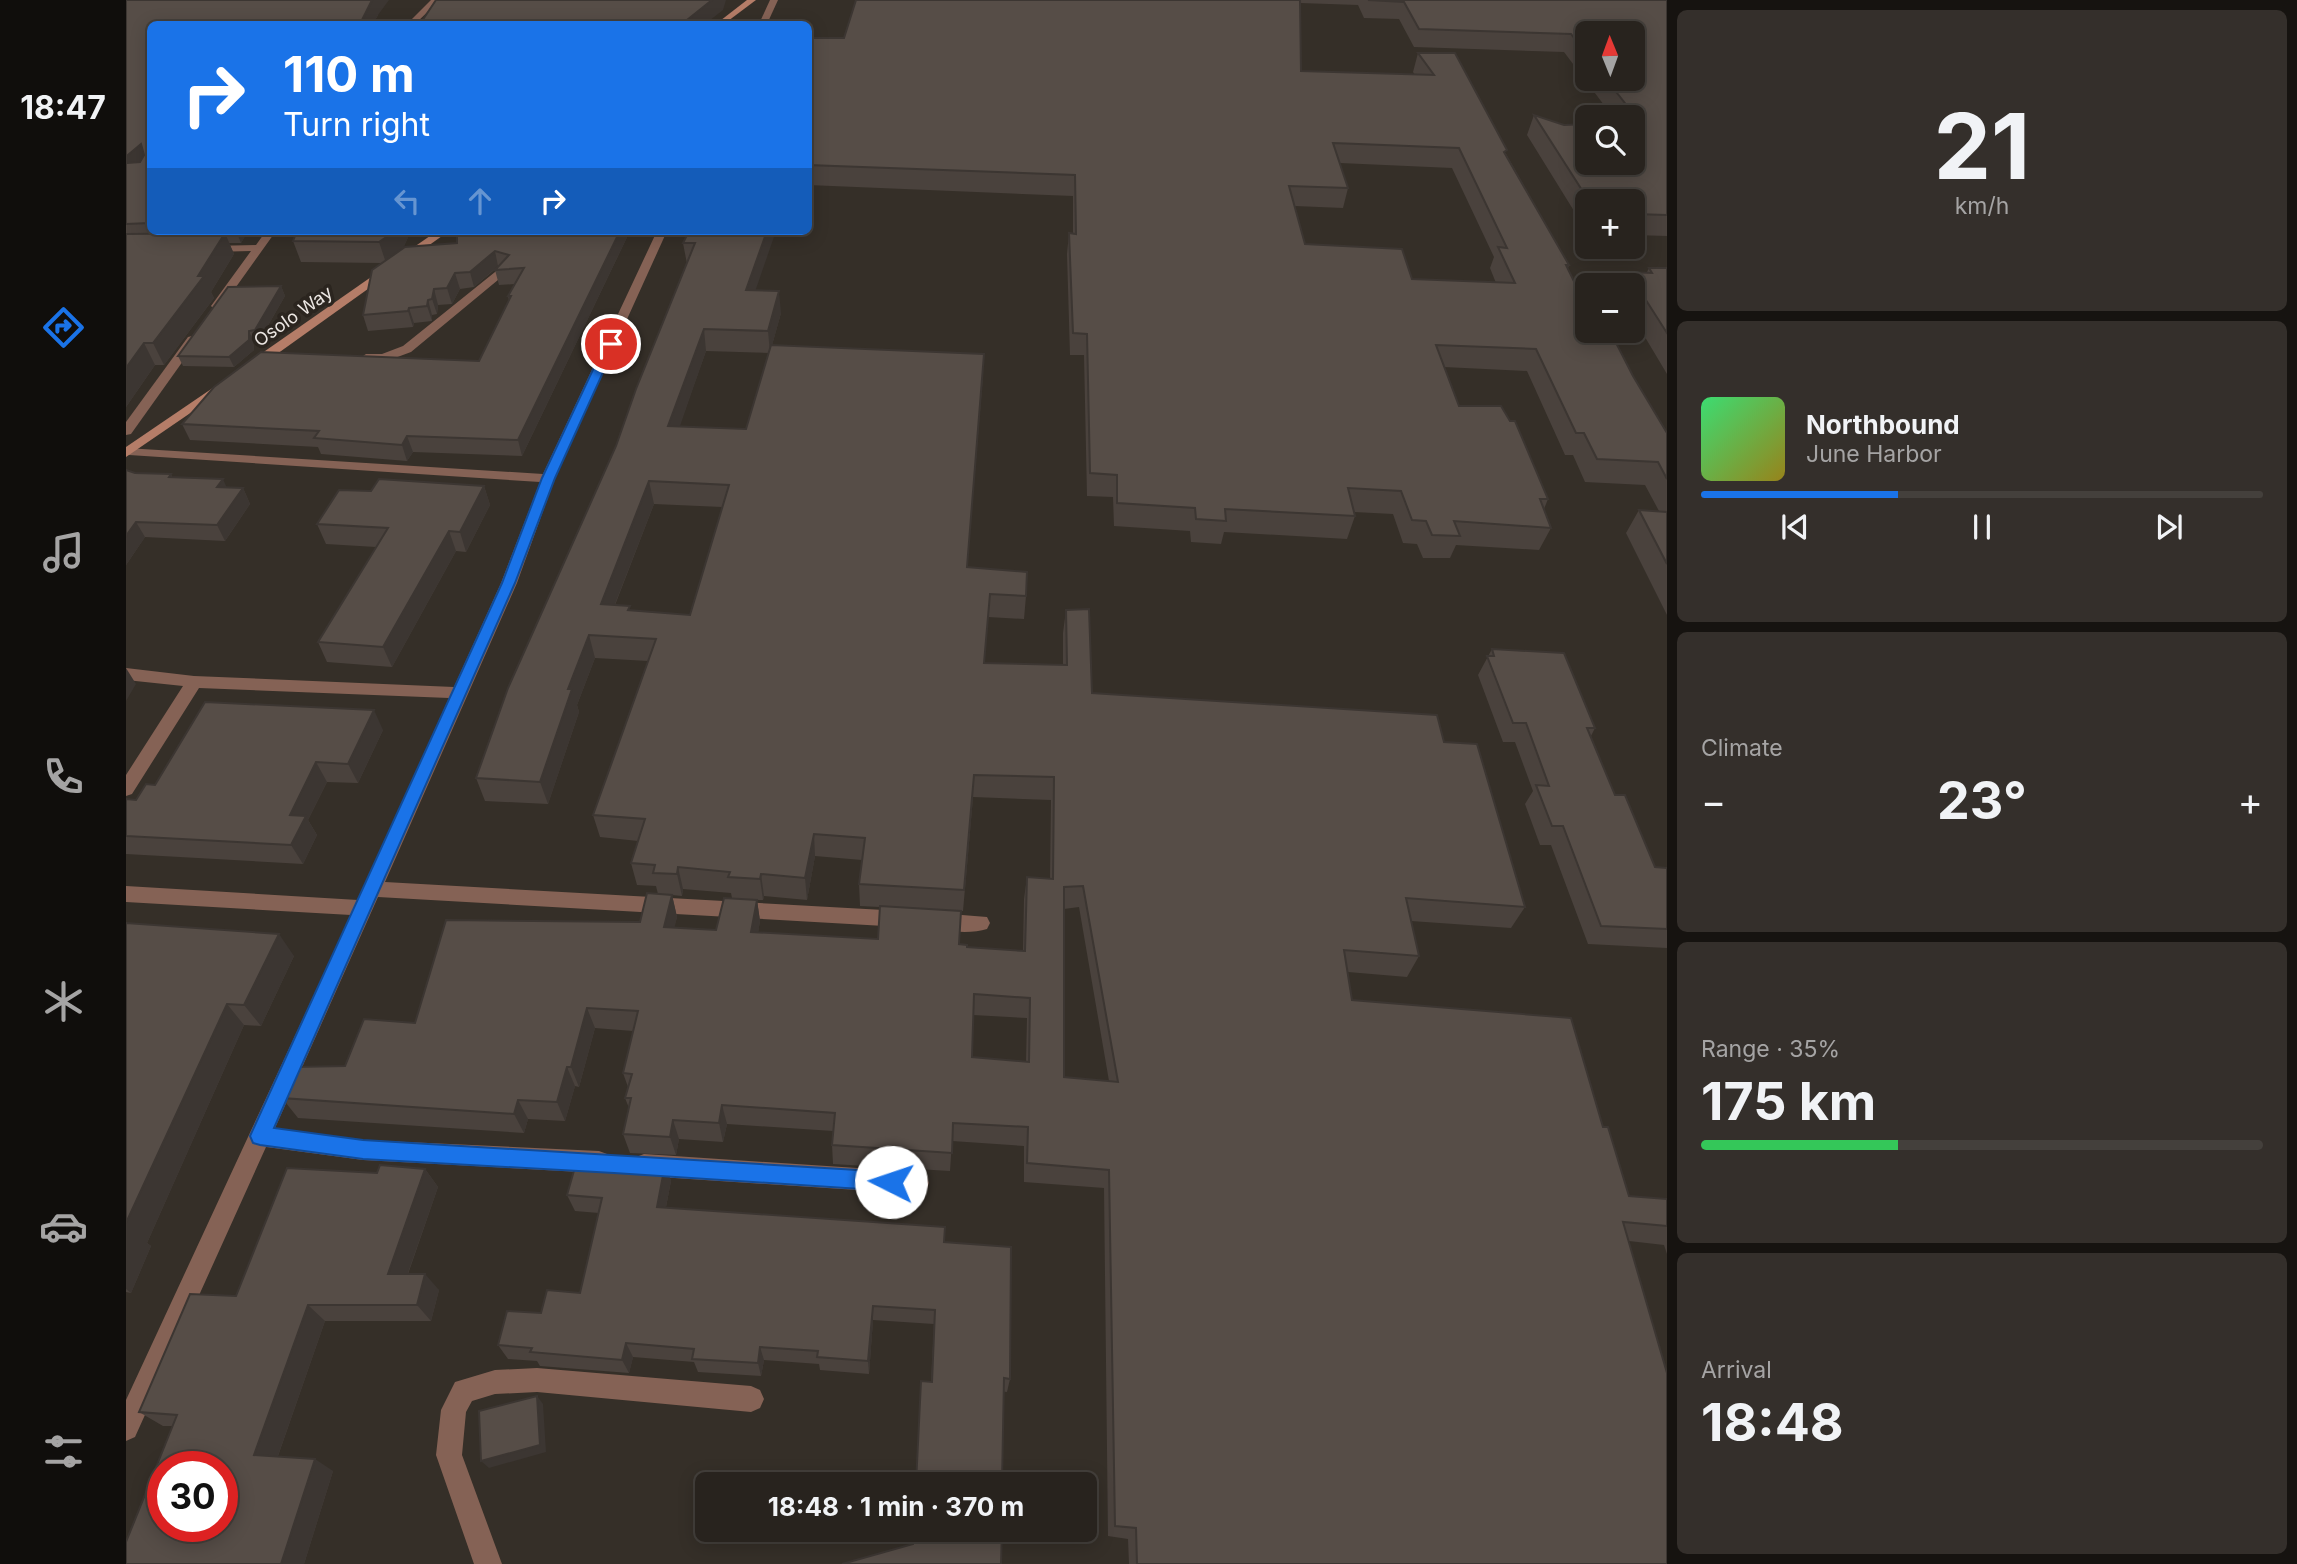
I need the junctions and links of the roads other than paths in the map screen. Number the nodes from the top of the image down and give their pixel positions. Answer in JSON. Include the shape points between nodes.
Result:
{"nodes":[{"id":1,"x":436,"y":0,"type":"edge"},
{"id":2,"x":752,"y":0,"type":"edge"},
{"id":3,"x":774,"y":0,"type":"edge"},
{"id":4,"x":414,"y":21,"type":"edge"},
{"id":5,"x":724,"y":21,"type":"edge"},
{"id":6,"x":764,"y":21,"type":"edge"},
{"id":7,"x":268,"y":235,"type":"edge"},
{"id":8,"x":438,"y":235,"type":"edge"},
{"id":9,"x":660,"y":235,"type":"edge"},
{"id":10,"x":259,"y":248,"type":"junction"},
{"id":11,"x":192,"y":249,"type":"edge"},
{"id":12,"x":504,"y":270,"type":"edge"},
{"id":13,"x":212,"y":313,"type":"edge"},
{"id":14,"x":196,"y":334,"type":"edge"},
{"id":15,"x":264,"y":358,"type":"junction"},
{"id":16,"x":291,"y":358,"type":"edge"},
{"id":17,"x":358,"y":358,"type":"edge"},
{"id":18,"x":155,"y":431,"type":"junction"},
{"id":19,"x":126,"y":432,"type":"edge"},
{"id":20,"x":127,"y":452,"type":"edge"},
{"id":21,"x":548,"y":478,"type":"junction"},
{"id":22,"x":126,"y":674,"type":"edge"},
{"id":23,"x":194,"y":681,"type":"junction"},
{"id":24,"x":459,"y":693,"type":"junction"},
{"id":25,"x":126,"y":789,"type":"edge"},
{"id":26,"x":371,"y":889,"type":"junction"},
{"id":27,"x":126,"y":894,"type":"edge"},
{"id":28,"x":364,"y":908,"type":"junction"},
{"id":29,"x":980,"y":923,"type":"dead end"},
{"id":30,"x":260,"y":1136,"type":"junction"},
{"id":31,"x":918,"y":1183,"type":"dead end"},
{"id":32,"x":751,"y":1399,"type":"dead end"},
{"id":33,"x":126,"y":1428,"type":"edge"},
{"id":34,"x":488,"y":1564,"type":"edge"}],
"edges":[{"from":1,"to":4,"type":"street"},
{"from":2,"to":5,"type":"main road"},
{"from":3,"to":6,"type":"street"},
{"from":7,"to":10,"type":"street"},
{"from":8,"to":15,"type":"main road","name":"Osolo Way"},
{"from":9,"to":21,"type":"street"},
{"from":10,"to":11,"type":"street"},
{"from":10,"to":13,"type":"street"},
{"from":12,"to":17,"type":"street","via":[[407,349],[384,358]]},
{"from":14,"to":19,"type":"street"},
{"from":15,"to":16,"type":"street"},
{"from":15,"to":18,"type":"main road","name":"Osolo Way"},
{"from":18,"to":19,"type":"street"},
{"from":18,"to":20,"type":"main road","name":"Osolo Way"},
{"from":20,"to":21,"type":"street"},
{"from":21,"to":24,"type":"street","via":[[509,583]]},
{"from":22,"to":23,"type":"street"},
{"from":23,"to":24,"type":"street"},
{"from":23,"to":25,"type":"street"},
{"from":24,"to":26,"type":"street"},
{"from":26,"to":28,"type":"street"},
{"from":26,"to":29,"type":"street"},
{"from":27,"to":28,"type":"street"},
{"from":28,"to":30,"type":"street"},
{"from":30,"to":31,"type":"street","via":[[363,1150]]},
{"from":30,"to":33,"type":"street"},
{"from":32,"to":34,"type":"street","via":[[537,1380],[495,1382],[464,1391],[454,1410],[449,1455]]}]}
